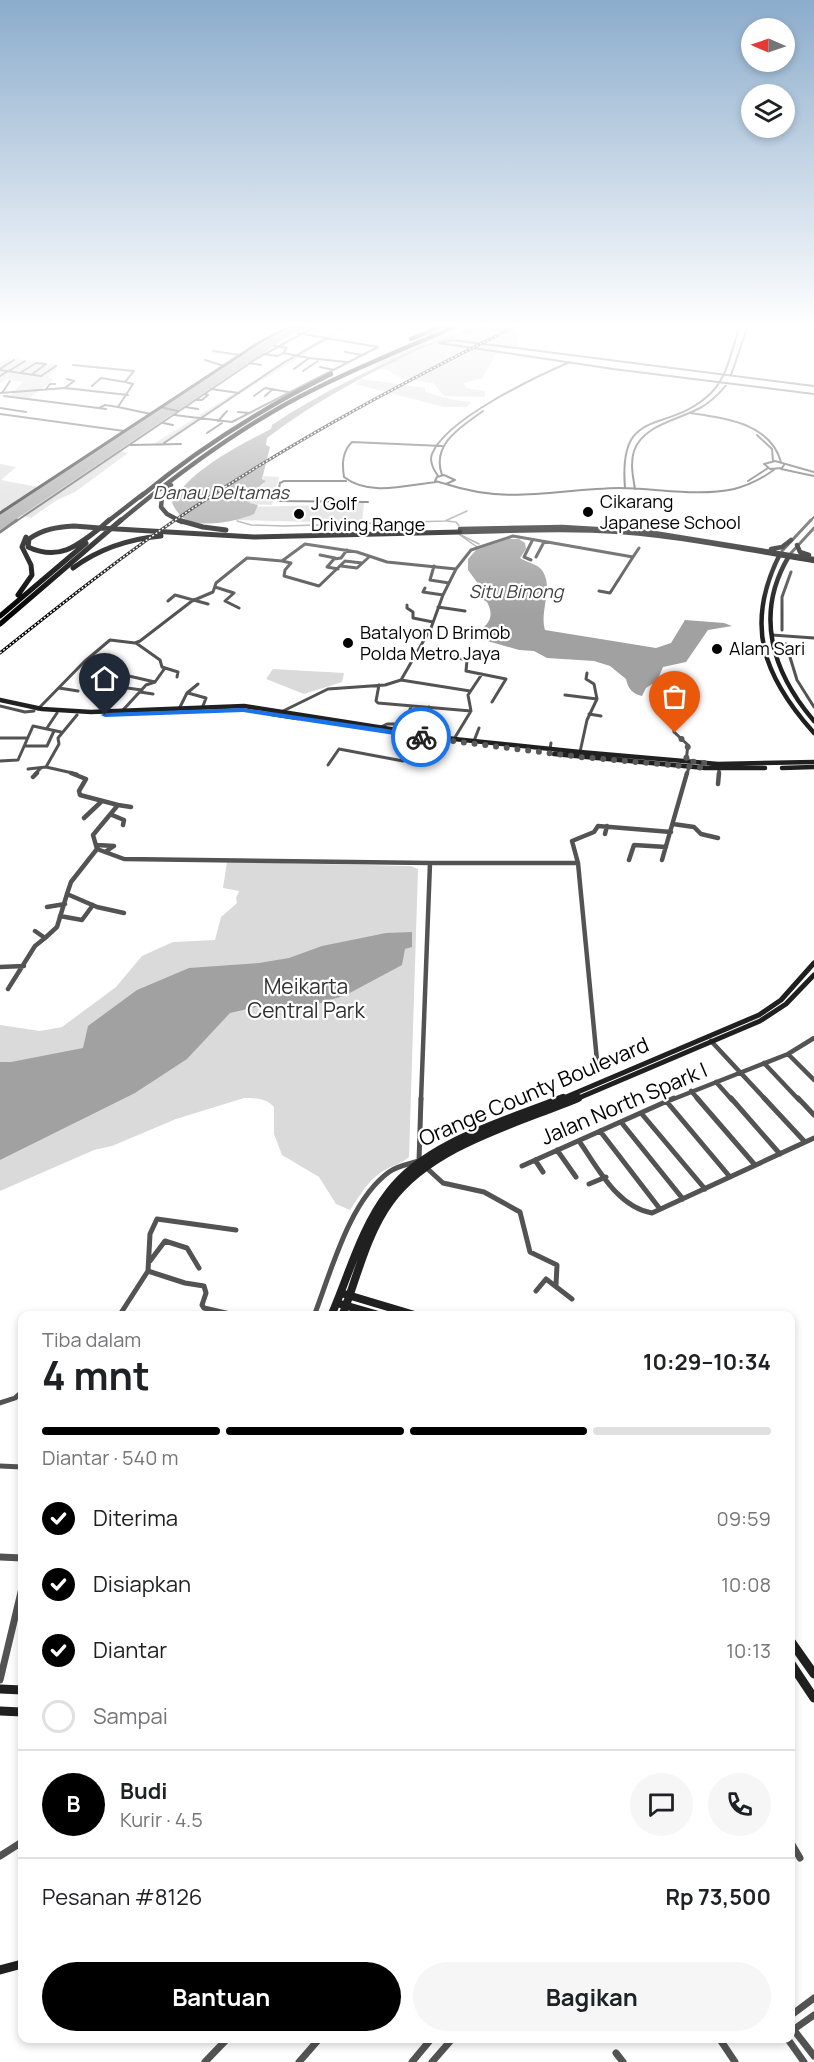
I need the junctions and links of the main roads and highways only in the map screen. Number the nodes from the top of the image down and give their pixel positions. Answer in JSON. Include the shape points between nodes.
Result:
{"nodes":[{"id":1,"x":135,"y":422,"type":"edge"},
{"id":2,"x":245,"y":422,"type":"edge"},
{"id":3,"x":248,"y":422,"type":"edge"},
{"id":4,"x":253,"y":422,"type":"edge"},
{"id":5,"x":254,"y":422,"type":"edge"},
{"id":6,"x":201,"y":458,"type":"junction"},
{"id":7,"x":143,"y":494,"type":"junction"},
{"id":8,"x":0,"y":511,"type":"edge"},
{"id":9,"x":90,"y":527,"type":"junction"},
{"id":10,"x":131,"y":529,"type":"junction"},
{"id":11,"x":595,"y":530,"type":"junction"},
{"id":12,"x":434,"y":531,"type":"junction"},
{"id":13,"x":460,"y":531,"type":"junction"},
{"id":14,"x":228,"y":537,"type":"junction"},
{"id":15,"x":791,"y":540,"type":"road end"},
{"id":16,"x":797,"y":545,"type":"road end"},
{"id":17,"x":771,"y":549,"type":"junction"},
{"id":18,"x":782,"y":551,"type":"junction"},
{"id":19,"x":759,"y":553,"type":"junction"},
{"id":20,"x":791,"y":553,"type":"junction"},
{"id":21,"x":778,"y":557,"type":"junction"},
{"id":22,"x":787,"y":558,"type":"junction"},
{"id":23,"x":814,"y":559,"type":"edge"},
{"id":24,"x":804,"y":561,"type":"junction"},
{"id":25,"x":783,"y":566,"type":"junction"},
{"id":26,"x":771,"y":571,"type":"junction"},
{"id":27,"x":9,"y":605,"type":"junction"},
{"id":28,"x":0,"y":618,"type":"edge"},
{"id":29,"x":7,"y":618,"type":"junction"},
{"id":30,"x":760,"y":624,"type":"junction"},
{"id":31,"x":770,"y":624,"type":"junction"},
{"id":32,"x":0,"y":703,"type":"edge"},
{"id":33,"x":36,"y":710,"type":"junction"},
{"id":34,"x":279,"y":713,"type":"junction"},
{"id":35,"x":814,"y":721,"type":"edge"},
{"id":36,"x":814,"y":733,"type":"edge"},
{"id":37,"x":458,"y":740,"type":"junction"},
{"id":38,"x":623,"y":758,"type":"junction"},
{"id":39,"x":814,"y":764,"type":"edge"},
{"id":40,"x":705,"y":765,"type":"junction"},
{"id":41,"x":814,"y":963,"type":"edge"},
{"id":42,"x":814,"y":975,"type":"edge"},
{"id":43,"x":710,"y":1039,"type":"junction"},
{"id":44,"x":355,"y":1282,"type":"junction"},
{"id":45,"x":341,"y":1293,"type":"junction"},
{"id":46,"x":350,"y":1295,"type":"junction"},
{"id":47,"x":367,"y":1300,"type":"junction"},
{"id":48,"x":337,"y":1303,"type":"junction"},
{"id":49,"x":346,"y":1306,"type":"junction"},
{"id":50,"x":364,"y":1310,"type":"junction"},
{"id":51,"x":334,"y":1311,"type":"edge"},
{"id":52,"x":345,"y":1311,"type":"edge"},
{"id":53,"x":361,"y":1311,"type":"edge"},
{"id":54,"x":367,"y":1311,"type":"edge"},
{"id":55,"x":402,"y":1311,"type":"edge"},
{"id":56,"x":795,"y":1647,"type":"edge"},
{"id":57,"x":795,"y":1670,"type":"edge"},
{"id":58,"x":813,"y":1670,"type":"edge"},
{"id":59,"x":0,"y":1689,"type":"edge"},
{"id":60,"x":18,"y":1690,"type":"edge"},
{"id":61,"x":814,"y":1698,"type":"edge"},
{"id":62,"x":0,"y":1711,"type":"edge"},
{"id":63,"x":18,"y":1712,"type":"edge"},
{"id":64,"x":18,"y":1965,"type":"edge"},
{"id":65,"x":0,"y":1970,"type":"edge"}],
"edges":[{"from":1,"to":8,"type":"main road"},
{"from":2,"to":7,"type":"highway"},
{"from":3,"to":28,"type":"highway","via":[[168,476]]},
{"from":4,"to":28,"type":"highway","via":[[149,494]]},
{"from":5,"to":6,"type":"highway"},
{"from":6,"to":12,"type":"highway","via":[[162,497],[166,513],[186,524],[270,533]]},
{"from":6,"to":29,"type":"highway","via":[[153,493]]},
{"from":7,"to":9,"type":"highway","via":[[68,549],[43,553],[27,545],[34,535],[48,529]]},
{"from":7,"to":27,"type":"highway"},
{"from":9,"to":10,"type":"highway"},
{"from":9,"to":27,"type":"highway","via":[[53,526],[26,537],[22,547],[32,575]]},
{"from":10,"to":12,"type":"highway","via":[[308,535]]},
{"from":10,"to":14,"type":"highway"},
{"from":11,"to":13,"type":"main road"},
{"from":11,"to":17,"type":"main road","via":[[660,531]]},
{"from":11,"to":19,"type":"main road"},
{"from":11,"to":23,"type":"main road","via":[[721,543]]},
{"from":12,"to":13,"type":"highway"},
{"from":13,"to":14,"type":"highway","via":[[378,537]]},
{"from":14,"to":29,"type":"highway","via":[[160,536],[109,546],[82,561]]},
{"from":15,"to":17,"type":"main road"},
{"from":16,"to":23,"type":"main road","via":[[800,552]]},
{"from":17,"to":18,"type":"main road"},
{"from":18,"to":20,"type":"main road"},
{"from":18,"to":21,"type":"main road"},
{"from":19,"to":21,"type":"main road"},
{"from":19,"to":26,"type":"main road","via":[[771,558]]},
{"from":20,"to":22,"type":"main road"},
{"from":20,"to":23,"type":"main road"},
{"from":21,"to":22,"type":"main road"},
{"from":21,"to":26,"type":"main road"},
{"from":22,"to":24,"type":"main road"},
{"from":22,"to":25,"type":"main road"},
{"from":23,"to":24,"type":"main road"},
{"from":24,"to":25,"type":"main road"},
{"from":25,"to":31,"type":"main road","via":[[773,590]]},
{"from":26,"to":30,"type":"main road","via":[[761,598]]},
{"from":27,"to":28,"type":"highway"},
{"from":28,"to":29,"type":"highway"},
{"from":30,"to":31,"type":"main road"},
{"from":30,"to":36,"type":"main road","via":[[777,683],[795,714]]},
{"from":31,"to":35,"type":"main road","via":[[778,662],[790,689]]},
{"from":32,"to":33,"type":"main road"},
{"from":33,"to":34,"type":"main road","via":[[77,715],[211,710]]},
{"from":33,"to":34,"type":"main road","via":[[244,706]]},
{"from":34,"to":37,"type":"main road"},
{"from":34,"to":37,"type":"main road"},
{"from":37,"to":38,"type":"main road"},
{"from":37,"to":38,"type":"main road","via":[[550,746]]},
{"from":38,"to":40,"type":"main road"},
{"from":39,"to":40,"type":"main road"},
{"from":39,"to":40,"type":"main road","via":[[718,769]]},
{"from":41,"to":43,"type":"main road","name":"Orange County Boulevard","via":[[774,1006]]},
{"from":42,"to":43,"type":"main road","name":"Orange County Boulevard","via":[[779,1010]]},
{"from":43,"to":44,"type":"main road","name":"Orange County Boulevard","via":[[425,1167],[390,1202],[371,1237]]},
{"from":43,"to":45,"type":"main road","name":"Orange County Boulevard","via":[[419,1161],[383,1199]]},
{"from":44,"to":46,"type":"main road","name":"Orange County Boulevard"},
{"from":44,"to":47,"type":"main road"},
{"from":45,"to":46,"type":"main road"},
{"from":45,"to":48,"type":"main road","name":"Orange County Boulevard"},
{"from":46,"to":47,"type":"main road"},
{"from":46,"to":49,"type":"main road","name":"Orange County Boulevard"},
{"from":47,"to":50,"type":"main road"},
{"from":47,"to":55,"type":"main road"},
{"from":48,"to":49,"type":"main road"},
{"from":48,"to":51,"type":"main road","name":"Orange County Boulevard"},
{"from":49,"to":50,"type":"main road"},
{"from":49,"to":52,"type":"main road","name":"Orange County Boulevard"},
{"from":50,"to":53,"type":"main road"},
{"from":50,"to":54,"type":"main road"},
{"from":56,"to":58,"type":"main road"},
{"from":57,"to":61,"type":"main road"},
{"from":59,"to":60,"type":"main road"},
{"from":62,"to":63,"type":"main road"},
{"from":64,"to":65,"type":"main road"}]}
